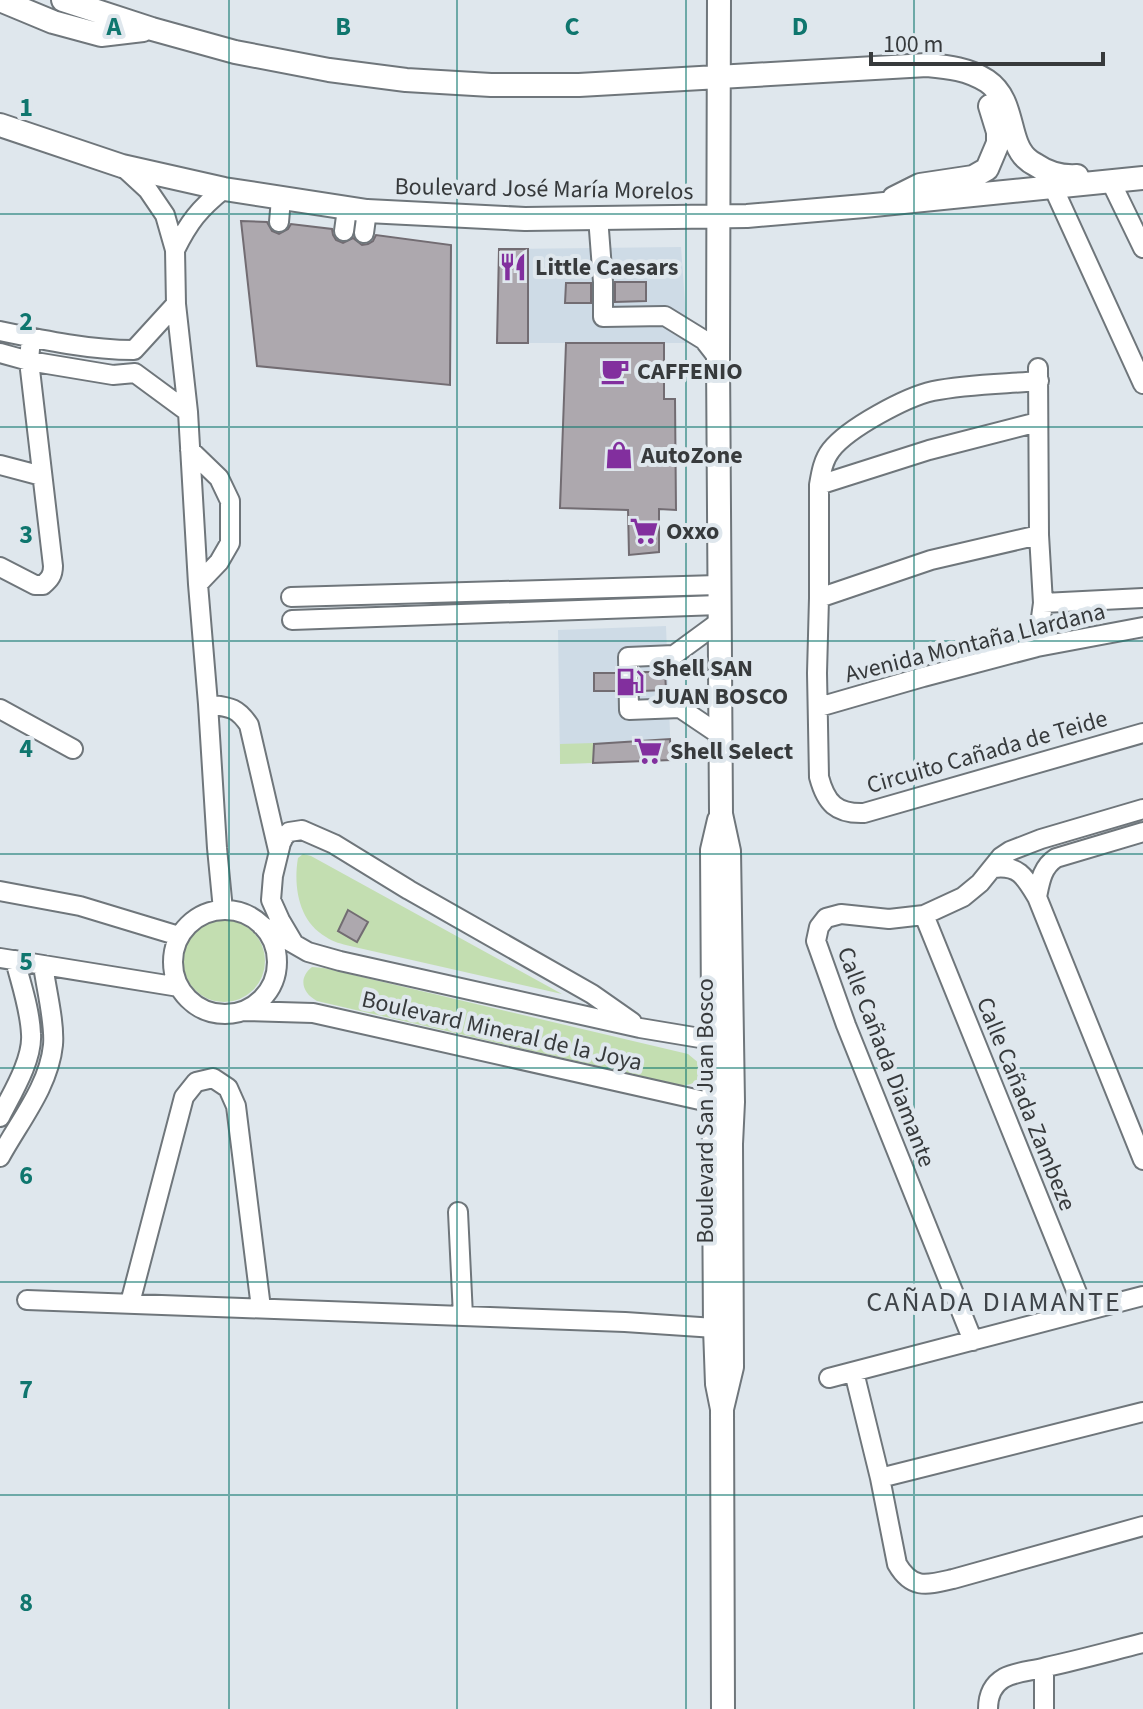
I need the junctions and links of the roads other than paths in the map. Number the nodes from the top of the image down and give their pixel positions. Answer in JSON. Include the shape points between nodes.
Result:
{"nodes":[{"id":1,"x":0,"y":0,"type":"edge"},
{"id":2,"x":63,"y":0,"type":"edge"},
{"id":3,"x":719,"y":0,"type":"edge"},
{"id":4,"x":152,"y":29,"type":"junction"},
{"id":5,"x":927,"y":65,"type":"junction"},
{"id":6,"x":720,"y":77,"type":"junction"},
{"id":7,"x":0,"y":111,"type":"edge"},
{"id":8,"x":0,"y":125,"type":"edge"},
{"id":9,"x":22,"y":134,"type":"junction"},
{"id":10,"x":122,"y":166,"type":"junction"},
{"id":11,"x":1143,"y":176,"type":"edge"},
{"id":12,"x":1111,"y":182,"type":"junction"},
{"id":13,"x":1053,"y":187,"type":"junction"},
{"id":14,"x":224,"y":189,"type":"junction"},
{"id":15,"x":281,"y":199,"type":"junction"},
{"id":16,"x":882,"y":204,"type":"junction"},
{"id":17,"x":598,"y":217,"type":"junction"},
{"id":18,"x":719,"y":218,"type":"junction"},
{"id":19,"x":279,"y":222,"type":"dead end"},
{"id":20,"x":1143,"y":248,"type":"edge"},
{"id":21,"x":175,"y":250,"type":"junction"},
{"id":22,"x":176,"y":304,"type":"junction"},
{"id":23,"x":0,"y":331,"type":"edge"},
{"id":24,"x":31,"y":337,"type":"junction"},
{"id":25,"x":134,"y":350,"type":"junction"},
{"id":26,"x":0,"y":353,"type":"edge"},
{"id":27,"x":718,"y":358,"type":"junction"},
{"id":28,"x":29,"y":361,"type":"junction"},
{"id":29,"x":135,"y":373,"type":"junction"},
{"id":30,"x":1143,"y":384,"type":"edge"},
{"id":31,"x":188,"y":412,"type":"junction"},
{"id":32,"x":1038,"y":422,"type":"junction"},
{"id":33,"x":190,"y":450,"type":"junction"},
{"id":34,"x":0,"y":465,"type":"edge"},
{"id":35,"x":42,"y":476,"type":"junction"},
{"id":36,"x":819,"y":485,"type":"junction"},
{"id":37,"x":1039,"y":535,"type":"junction"},
{"id":38,"x":0,"y":567,"type":"edge"},
{"id":39,"x":198,"y":584,"type":"junction"},
{"id":40,"x":291,"y":597,"type":"dead end"},
{"id":41,"x":819,"y":598,"type":"junction"},
{"id":42,"x":1143,"y":598,"type":"edge"},
{"id":43,"x":1043,"y":603,"type":"junction"},
{"id":44,"x":719,"y":604,"type":"junction"},
{"id":45,"x":292,"y":620,"type":"dead end"},
{"id":46,"x":1143,"y":627,"type":"edge"},
{"id":47,"x":1037,"y":647,"type":"junction"},
{"id":48,"x":208,"y":704,"type":"junction"},
{"id":49,"x":819,"y":707,"type":"junction"},
{"id":50,"x":0,"y":709,"type":"edge"},
{"id":51,"x":1143,"y":733,"type":"edge"},
{"id":52,"x":720,"y":735,"type":"junction"},
{"id":53,"x":73,"y":749,"type":"dead end"},
{"id":54,"x":1142,"y":820,"type":"edge"},
{"id":55,"x":278,"y":850,"type":"junction"},
{"id":56,"x":994,"y":868,"type":"junction"},
{"id":57,"x":0,"y":891,"type":"edge"},
{"id":58,"x":1037,"y":897,"type":"junction"},
{"id":59,"x":223,"y":910,"type":"junction"},
{"id":60,"x":924,"y":915,"type":"junction"},
{"id":61,"x":261,"y":925,"type":"junction"},
{"id":62,"x":179,"y":936,"type":"junction"},
{"id":63,"x":295,"y":944,"type":"junction"},
{"id":64,"x":7,"y":959,"type":"edge"},
{"id":65,"x":43,"y":965,"type":"junction"},
{"id":66,"x":179,"y":987,"type":"junction"},
{"id":67,"x":244,"y":1011,"type":"junction"},
{"id":68,"x":640,"y":1028,"type":"junction"},
{"id":69,"x":722,"y":1041,"type":"junction"},
{"id":70,"x":723,"y":1103,"type":"junction"},
{"id":71,"x":0,"y":1117,"type":"edge"},
{"id":72,"x":2,"y":1149,"type":"edge"},
{"id":73,"x":1143,"y":1160,"type":"edge"},
{"id":74,"x":458,"y":1212,"type":"dead end"},
{"id":75,"x":1143,"y":1296,"type":"edge"},
{"id":76,"x":27,"y":1300,"type":"dead end"},
{"id":77,"x":130,"y":1303,"type":"junction"},
{"id":78,"x":261,"y":1308,"type":"junction"},
{"id":79,"x":1084,"y":1310,"type":"junction"},
{"id":80,"x":463,"y":1316,"type":"junction"},
{"id":81,"x":715,"y":1328,"type":"junction"},
{"id":82,"x":973,"y":1341,"type":"junction"},
{"id":83,"x":854,"y":1372,"type":"junction"},
{"id":84,"x":829,"y":1378,"type":"dead end"},
{"id":85,"x":722,"y":1409,"type":"junction"},
{"id":86,"x":1143,"y":1412,"type":"edge"},
{"id":87,"x":880,"y":1478,"type":"junction"},
{"id":88,"x":1143,"y":1526,"type":"edge"},
{"id":89,"x":1143,"y":1643,"type":"edge"},
{"id":90,"x":1044,"y":1668,"type":"junction"},
{"id":91,"x":723,"y":1709,"type":"edge"},
{"id":92,"x":988,"y":1709,"type":"edge"},
{"id":93,"x":1044,"y":1709,"type":"edge"}],
"edges":[{"from":1,"to":4,"type":"main road","name":"Boulevard José María Morelos","via":[[101,35]]},
{"from":2,"to":4,"type":"main road","name":"Boulevard José María Morelos"},
{"from":3,"to":6,"type":"main road","name":"Boulevard San Juan Bosco"},
{"from":4,"to":6,"type":"main road","name":"Boulevard José María Morelos","via":[[235,52],[406,80],[579,85]]},
{"from":5,"to":6,"type":"main road","name":"Boulevard José María Morelos"},
{"from":5,"to":11,"type":"main road","name":"Boulevard José María Morelos","via":[[963,69],[989,82],[1005,101],[1023,157],[1044,171],[1065,177],[1128,172]]},
{"from":5,"to":16,"type":"main road","name":"Boulevard José María Morelos","via":[[961,75],[978,87],[987,97],[998,143],[987,169],[973,177],[920,185]]},
{"from":6,"to":18,"type":"main road","name":"Boulevard San Juan Bosco"},
{"from":7,"to":9,"type":"main road","name":"Boulevard José María Morelos"},
{"from":8,"to":9,"type":"main road","name":"Boulevard José María Morelos"},
{"from":9,"to":10,"type":"main road","name":"Boulevard José María Morelos"},
{"from":10,"to":14,"type":"main road","name":"Boulevard José María Morelos"},
{"from":10,"to":21,"type":"street","via":[[165,215]]},
{"from":11,"to":12,"type":"main road","name":"Boulevard José María Morelos"},
{"from":12,"to":13,"type":"main road","name":"Boulevard José María Morelos"},
{"from":12,"to":20,"type":"street"},
{"from":13,"to":16,"type":"main road","name":"Boulevard José María Morelos"},
{"from":13,"to":30,"type":"street"},
{"from":14,"to":15,"type":"main road","name":"Boulevard José María Morelos"},
{"from":14,"to":21,"type":"street","via":[[204,205]]},
{"from":15,"to":17,"type":"main road","name":"Boulevard José María Morelos","via":[[355,221]]},
{"from":15,"to":19,"type":"street"},
{"from":16,"to":18,"type":"main road","name":"Boulevard José María Morelos"},
{"from":17,"to":18,"type":"main road","name":"Boulevard José María Morelos"},
{"from":17,"to":27,"type":"street","via":[[603,317],[665,316],[704,340]]},
{"from":18,"to":27,"type":"main road","name":"Boulevard San Juan Bosco"},
{"from":21,"to":22,"type":"street"},
{"from":22,"to":25,"type":"street"},
{"from":22,"to":31,"type":"street"},
{"from":23,"to":24,"type":"street"},
{"from":24,"to":25,"type":"street"},
{"from":24,"to":28,"type":"street"},
{"from":25,"to":29,"type":"street"},
{"from":26,"to":28,"type":"street"},
{"from":27,"to":44,"type":"main road","name":"Boulevard San Juan Bosco"},
{"from":28,"to":29,"type":"street","via":[[113,375]]},
{"from":28,"to":35,"type":"street"},
{"from":29,"to":31,"type":"street"},
{"from":31,"to":33,"type":"street"},
{"from":32,"to":36,"type":"street"},
{"from":32,"to":36,"type":"street","name":"Circuito Cañada de Teide","via":[[1038,375],[931,391],[878,414],[846,436],[829,452]]},
{"from":32,"to":37,"type":"street","name":"Circuito Cañada de Teide"},
{"from":33,"to":39,"type":"street"},
{"from":33,"to":39,"type":"street","via":[[219,478],[230,501],[230,543]]},
{"from":34,"to":35,"type":"street"},
{"from":35,"to":38,"type":"street","via":[[53,566],[46,593]]},
{"from":36,"to":41,"type":"street","name":"Circuito Cañada de Teide"},
{"from":37,"to":41,"type":"street","via":[[931,560]]},
{"from":37,"to":43,"type":"street","name":"Circuito Cañada de Teide"},
{"from":39,"to":48,"type":"street"},
{"from":40,"to":44,"type":"street"},
{"from":41,"to":49,"type":"street","name":"Circuito Cañada de Teide"},
{"from":42,"to":43,"type":"street"},
{"from":43,"to":47,"type":"street","name":"Circuito Cañada de Teide"},
{"from":44,"to":45,"type":"street"},
{"from":44,"to":52,"type":"main road","name":"Boulevard San Juan Bosco"},
{"from":44,"to":52,"type":"street","via":[[674,655],[628,657],[629,710],[680,708]]},
{"from":46,"to":47,"type":"street","name":"Avenida Montaña Llardana"},
{"from":47,"to":49,"type":"street","name":"Avenida Montaña Llardana"},
{"from":48,"to":55,"type":"street","via":[[231,707],[249,725]]},
{"from":48,"to":59,"type":"street"},
{"from":49,"to":51,"type":"street","name":"Circuito Cañada de Teide","via":[[823,793],[843,812],[853,813]]},
{"from":50,"to":53,"type":"street"},
{"from":52,"to":69,"type":"main road","name":"Boulevard San Juan Bosco","via":[[721,814],[712,850]]},
{"from":54,"to":56,"type":"street","name":"Calle Cañada Diamante","via":[[1024,845],[1001,857]]},
{"from":54,"to":58,"type":"street","via":[[1049,863]]},
{"from":55,"to":63,"type":"street","via":[[271,900]]},
{"from":55,"to":68,"type":"street","via":[[289,832],[315,834],[592,994]]},
{"from":56,"to":58,"type":"street","via":[[1020,873]]},
{"from":56,"to":60,"type":"street","name":"Calle Cañada Diamante","via":[[963,897]]},
{"from":57,"to":62,"type":"street","via":[[80,906]]},
{"from":58,"to":73,"type":"street"},
{"from":59,"to":61,"type":"street","via":[[250,916]]},
{"from":59,"to":62,"type":"street","via":[[206,914]]},
{"from":60,"to":79,"type":"street","name":"Calle Cañada Zambeze"},
{"from":60,"to":82,"type":"street","name":"Calle Cañada Diamante","via":[[833,915],[819,927],[816,941]]},
{"from":61,"to":63,"type":"street","name":"Boulevard Mineral de la Joya"},
{"from":61,"to":67,"type":"street","via":[[275,951],[274,980],[267,993]]},
{"from":62,"to":66,"type":"street","via":[[173,953]]},
{"from":63,"to":68,"type":"street","name":"Boulevard Mineral de la Joya","via":[[340,961]]},
{"from":64,"to":65,"type":"street"},
{"from":64,"to":71,"type":"street","via":[[26,1004],[32,1037]]},
{"from":65,"to":66,"type":"street"},
{"from":65,"to":72,"type":"street","via":[[51,1058],[45,1078]]},
{"from":66,"to":67,"type":"street","via":[[200,1008],[214,1013]]},
{"from":67,"to":70,"type":"street","name":"Boulevard Mineral de la Joya","via":[[313,1013]]},
{"from":68,"to":69,"type":"street","name":"Boulevard Mineral de la Joya"},
{"from":69,"to":70,"type":"main road","name":"Boulevard San Juan Bosco"},
{"from":69,"to":70,"type":"street"},
{"from":70,"to":81,"type":"main road","name":"Boulevard San Juan Bosco"},
{"from":70,"to":85,"type":"main road","name":"Boulevard San Juan Bosco","via":[[731,1144],[732,1367]]},
{"from":74,"to":80,"type":"street"},
{"from":75,"to":79,"type":"street"},
{"from":76,"to":77,"type":"street"},
{"from":77,"to":78,"type":"street"},
{"from":77,"to":78,"type":"street","via":[[184,1097],[196,1082],[213,1078],[228,1088],[236,1106]]},
{"from":78,"to":80,"type":"street"},
{"from":79,"to":82,"type":"street"},
{"from":80,"to":81,"type":"street"},
{"from":81,"to":85,"type":"main road","name":"Boulevard San Juan Bosco"},
{"from":82,"to":83,"type":"street"},
{"from":83,"to":84,"type":"street"},
{"from":83,"to":87,"type":"street"},
{"from":85,"to":91,"type":"main road","name":"Boulevard San Juan Bosco"},
{"from":86,"to":87,"type":"street"},
{"from":87,"to":88,"type":"street","via":[[897,1564],[910,1581],[919,1583],[953,1579]]},
{"from":89,"to":90,"type":"street"},
{"from":90,"to":92,"type":"street","via":[[1003,1679],[992,1689]]},
{"from":90,"to":93,"type":"street"}]}
